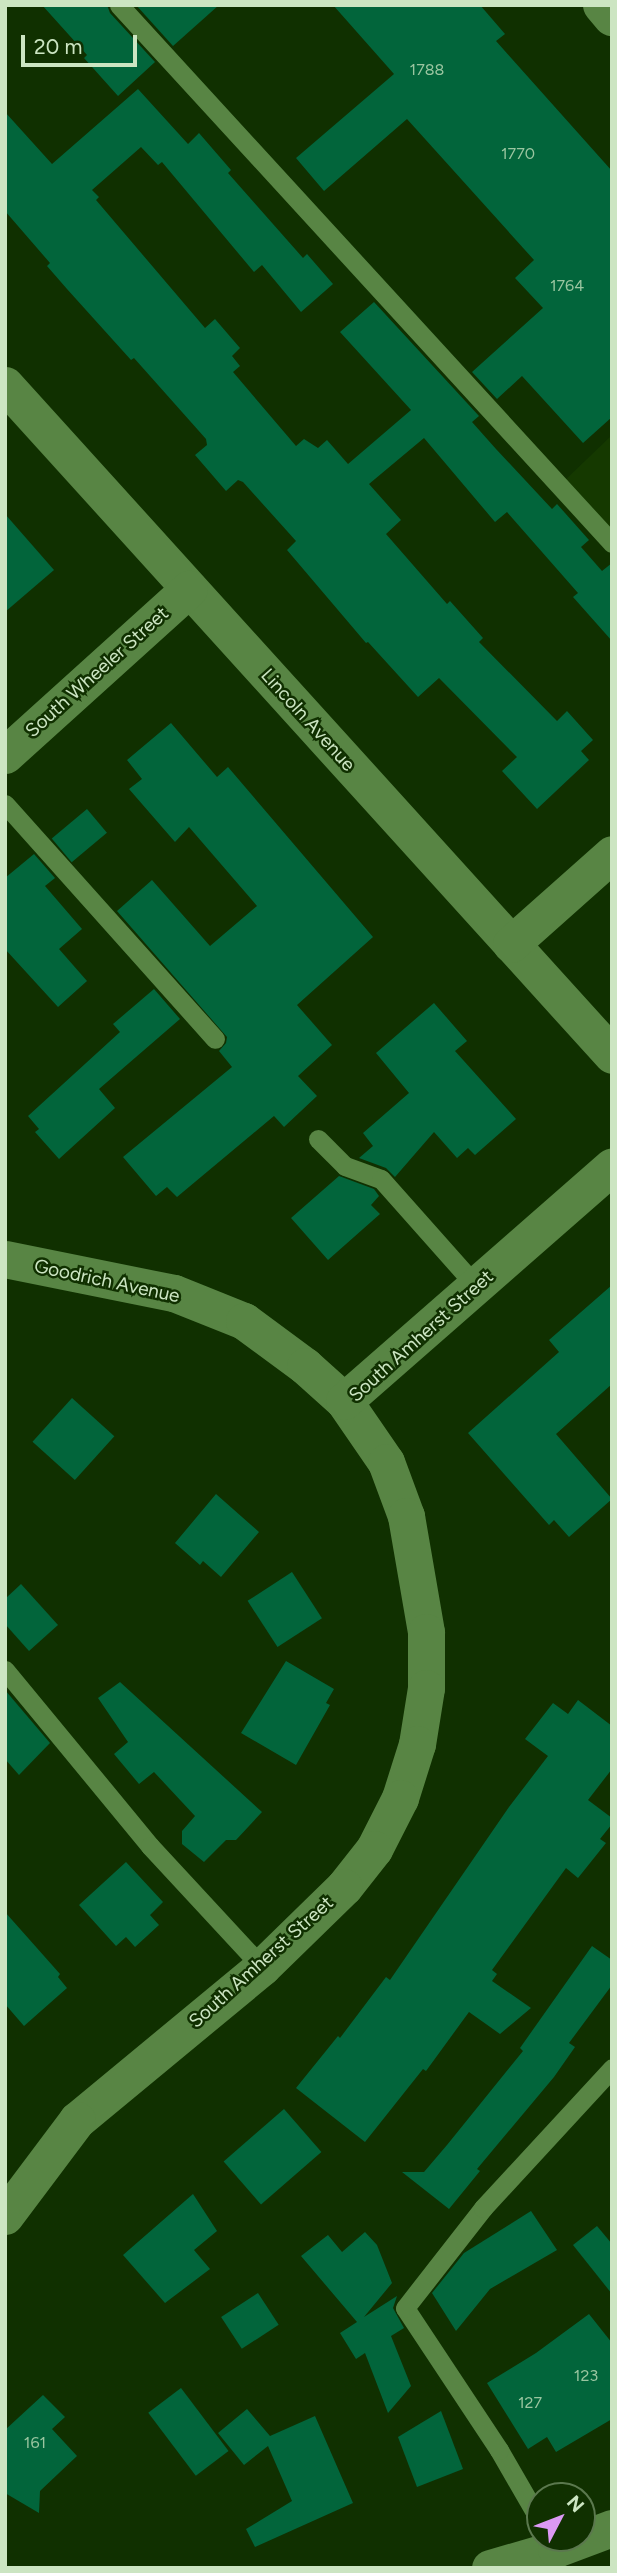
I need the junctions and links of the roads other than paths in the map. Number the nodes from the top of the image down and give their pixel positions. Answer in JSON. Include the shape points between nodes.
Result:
{"nodes":[{"id":1,"x":119,"y":5,"type":"edge"},
{"id":2,"x":601,"y":5,"type":"edge"},
{"id":3,"x":612,"y":17,"type":"edge"},
{"id":4,"x":5,"y":385,"type":"edge"},
{"id":5,"x":612,"y":543,"type":"edge"},
{"id":6,"x":189,"y":589,"type":"junction"},
{"id":7,"x":5,"y":755,"type":"edge"},
{"id":8,"x":5,"y":804,"type":"edge"},
{"id":9,"x":612,"y":854,"type":"edge"},
{"id":10,"x":511,"y":944,"type":"junction"},
{"id":11,"x":215,"y":1039,"type":"dead end"},
{"id":12,"x":612,"y":1055,"type":"edge"},
{"id":13,"x":318,"y":1139,"type":"dead end"},
{"id":14,"x":612,"y":1166,"type":"edge"},
{"id":15,"x":5,"y":1259,"type":"edge"},
{"id":16,"x":476,"y":1286,"type":"junction"},
{"id":17,"x":344,"y":1401,"type":"junction"},
{"id":18,"x":5,"y":1670,"type":"edge"},
{"id":19,"x":262,"y":1966,"type":"junction"},
{"id":20,"x":612,"y":2068,"type":"edge"},
{"id":21,"x":5,"y":2216,"type":"edge"},
{"id":22,"x":526,"y":2496,"type":"edge"},
{"id":23,"x":526,"y":2548,"type":"edge"},
{"id":24,"x":490,"y":2568,"type":"edge"}],
"edges":[{"from":1,"to":5,"type":"lane"},
{"from":2,"to":3,"type":"main road"},
{"from":4,"to":6,"type":"street","name":"Lincoln Avenue"},
{"from":6,"to":7,"type":"street","name":"South Wheeler Street"},
{"from":6,"to":10,"type":"street","name":"Lincoln Avenue"},
{"from":8,"to":11,"type":"lane"},
{"from":9,"to":10,"type":"street"},
{"from":10,"to":12,"type":"street","name":"Lincoln Avenue"},
{"from":13,"to":16,"type":"lane","via":[[345,1166],[381,1179]]},
{"from":14,"to":16,"type":"street","name":"South Amherst Street"},
{"from":15,"to":17,"type":"street","name":"Goodrich Avenue","via":[[174,1293],[244,1321]]},
{"from":16,"to":17,"type":"street","name":"South Amherst Street"},
{"from":17,"to":19,"type":"street","name":"South Amherst Street","via":[[386,1462],[406,1516],[426,1632],[426,1688],[414,1755],[400,1798],[374,1849],[344,1887]]},
{"from":18,"to":19,"type":"lane","via":[[150,1846]]},
{"from":19,"to":21,"type":"street","name":"South Amherst Street","via":[[77,2120]]},
{"from":20,"to":22,"type":"lane","via":[[484,2208],[405,2308]]},
{"from":23,"to":24,"type":"street"}]}
